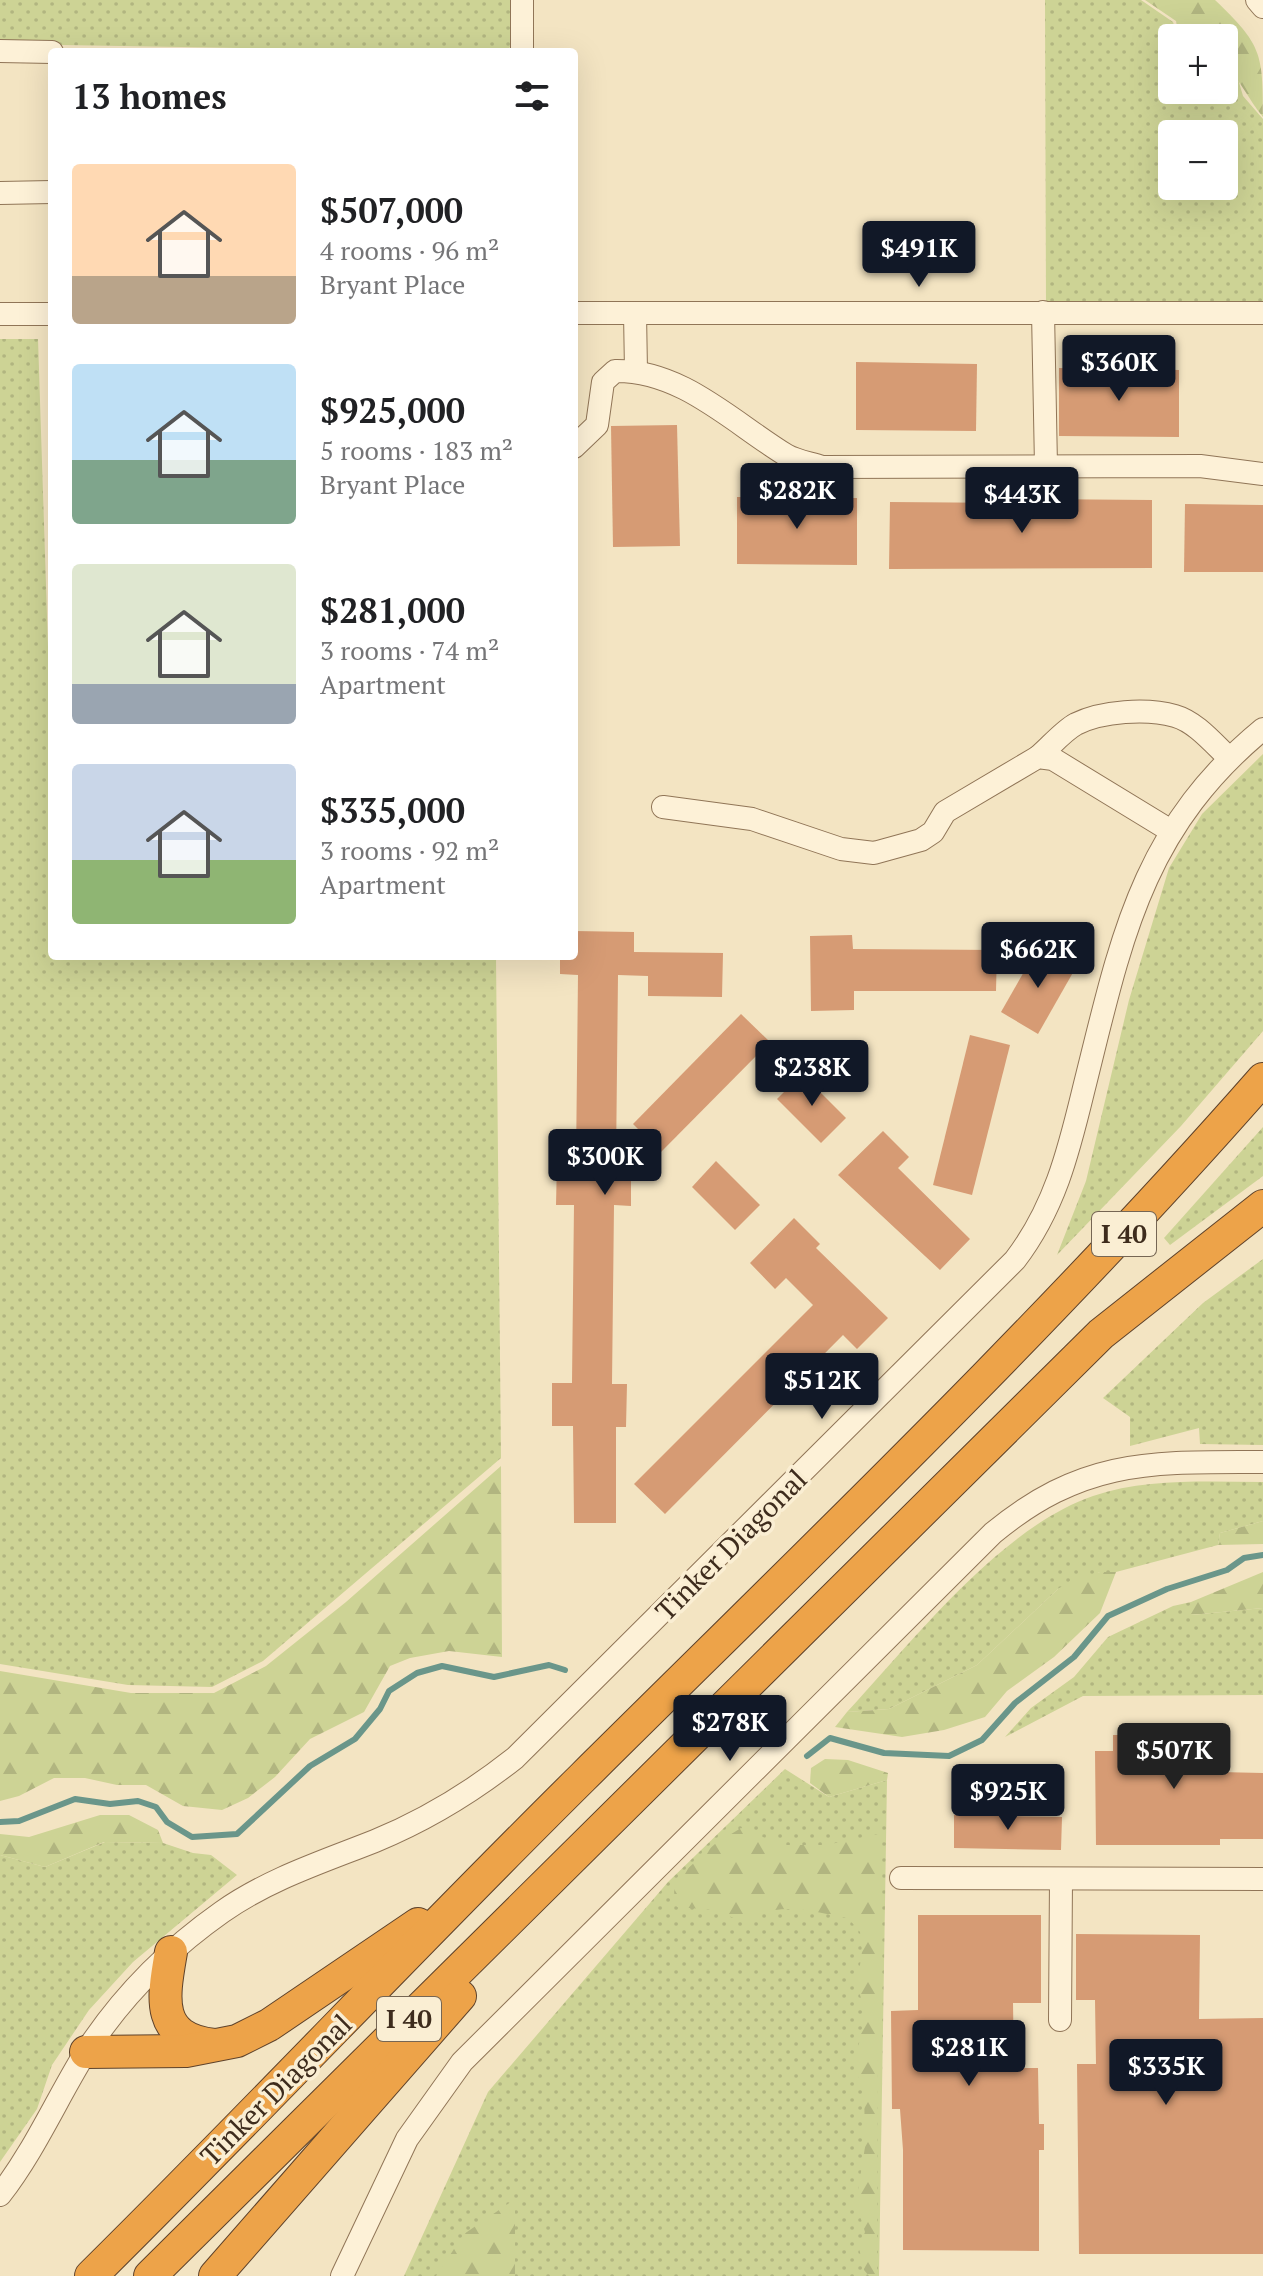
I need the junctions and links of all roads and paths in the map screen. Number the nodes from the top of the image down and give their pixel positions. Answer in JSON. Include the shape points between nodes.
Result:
{"nodes":[{"id":1,"x":522,"y":0,"type":"edge"},
{"id":2,"x":1257,"y":0,"type":"edge"},
{"id":3,"x":1263,"y":7,"type":"edge"},
{"id":4,"x":522,"y":48,"type":"edge"},
{"id":5,"x":0,"y":51,"type":"edge"},
{"id":6,"x":48,"y":52,"type":"edge"},
{"id":7,"x":48,"y":192,"type":"edge"},
{"id":8,"x":0,"y":193,"type":"edge"},
{"id":9,"x":1043,"y":312,"type":"junction"},
{"id":10,"x":578,"y":313,"type":"edge"},
{"id":11,"x":635,"y":313,"type":"junction"},
{"id":12,"x":1263,"y":313,"type":"edge"},
{"id":13,"x":0,"y":314,"type":"edge"},
{"id":14,"x":48,"y":314,"type":"edge"},
{"id":15,"x":636,"y":371,"type":"junction"},
{"id":16,"x":578,"y":443,"type":"edge"},
{"id":17,"x":1046,"y":466,"type":"junction"},
{"id":18,"x":1263,"y":474,"type":"edge"},
{"id":19,"x":1263,"y":729,"type":"edge"},
{"id":20,"x":1038,"y":757,"type":"junction"},
{"id":21,"x":1229,"y":758,"type":"junction"},
{"id":22,"x":663,"y":807,"type":"dead end"},
{"id":23,"x":1171,"y":831,"type":"junction"},
{"id":24,"x":1263,"y":1079,"type":"edge"},
{"id":25,"x":1263,"y":1206,"type":"edge"},
{"id":26,"x":1263,"y":1232,"type":"edge"},
{"id":27,"x":1025,"y":1413,"type":"junction"},
{"id":28,"x":1263,"y":1462,"type":"edge"},
{"id":29,"x":668,"y":1761,"type":"junction"},
{"id":30,"x":901,"y":1878,"type":"dead end"},
{"id":31,"x":1061,"y":1879,"type":"junction"},
{"id":32,"x":1263,"y":1879,"type":"edge"},
{"id":33,"x":470,"y":1889,"type":"junction"},
{"id":34,"x":171,"y":1952,"type":"junction"},
{"id":35,"x":1060,"y":2020,"type":"dead end"},
{"id":36,"x":218,"y":2045,"type":"junction"},
{"id":37,"x":86,"y":2052,"type":"junction"},
{"id":38,"x":0,"y":2195,"type":"edge"},
{"id":39,"x":216,"y":2274,"type":"edge"},
{"id":40,"x":91,"y":2276,"type":"edge"},
{"id":41,"x":150,"y":2276,"type":"edge"},
{"id":42,"x":342,"y":2276,"type":"edge"}],
"edges":[{"from":1,"to":4,"type":"street"},
{"from":2,"to":3,"type":"street"},
{"from":5,"to":6,"type":"street"},
{"from":7,"to":8,"type":"street"},
{"from":9,"to":11,"type":"street"},
{"from":9,"to":12,"type":"street"},
{"from":9,"to":17,"type":"street"},
{"from":10,"to":11,"type":"street"},
{"from":11,"to":15,"type":"street"},
{"from":13,"to":14,"type":"street"},
{"from":15,"to":16,"type":"street","via":[[615,371],[603,382],[597,425]]},
{"from":15,"to":17,"type":"street","via":[[674,381],[788,457],[822,467]]},
{"from":17,"to":18,"type":"street","via":[[1200,466]]},
{"from":19,"to":21,"type":"street","name":"Tinker Diagonal"},
{"from":20,"to":21,"type":"street","via":[[1076,724],[1111,714],[1147,713],[1176,716]]},
{"from":20,"to":22,"type":"street","via":[[945,812],[921,840],[874,853],[841,849],[752,819]]},
{"from":20,"to":23,"type":"street","via":[[1053,759]]},
{"from":21,"to":23,"type":"street","name":"Tinker Diagonal"},
{"from":23,"to":34,"type":"street","name":"Tinker Diagonal","via":[[1121,941],[1058,1186],[1015,1260],[515,1758],[432,1814],[244,1898]]},
{"from":24,"to":33,"type":"highway","name":"Tinker Diagonal","number":"I 40","via":[[1047,1316]]},
{"from":25,"to":27,"type":"highway","name":"Tinker Diagonal","number":"I 40","via":[[1101,1334]]},
{"from":26,"to":27,"type":"highway"},
{"from":27,"to":29,"type":"highway","name":"Tinker Diagonal","number":"I 40"},
{"from":28,"to":42,"type":"street","via":[[1179,1461],[1118,1468],[1049,1494],[993,1533],[462,2062],[407,2139]]},
{"from":29,"to":39,"type":"highway"},
{"from":29,"to":41,"type":"highway","name":"Tinker Diagonal","number":"I 40"},
{"from":30,"to":31,"type":"street"},
{"from":31,"to":32,"type":"street"},
{"from":31,"to":35,"type":"street"},
{"from":33,"to":36,"type":"highway","via":[[269,2025]]},
{"from":33,"to":40,"type":"highway","name":"Tinker Diagonal","number":"I 40"},
{"from":34,"to":36,"type":"highway","via":[[164,1999],[171,2023],[187,2039]]},
{"from":34,"to":37,"type":"street","name":"Tinker Diagonal","via":[[125,1997]]},
{"from":36,"to":37,"type":"highway","via":[[186,2051]]},
{"from":37,"to":38,"type":"street","name":"Tinker Diagonal","via":[[35,2145]]}]}
